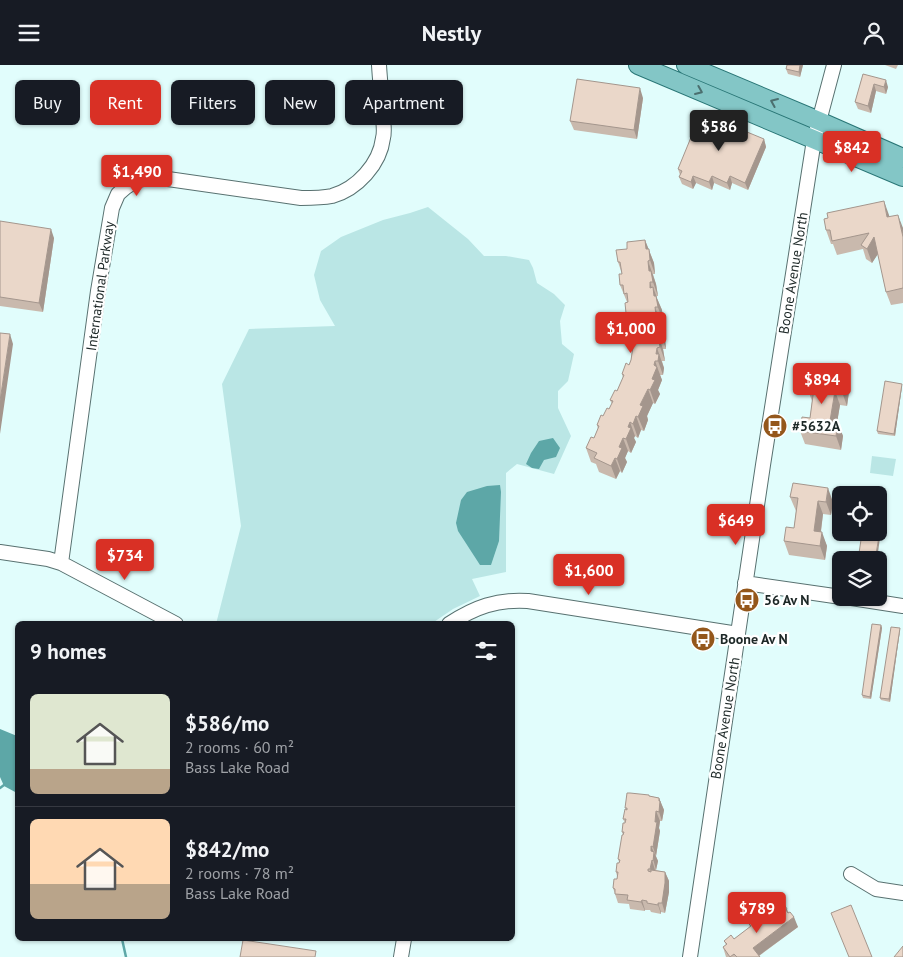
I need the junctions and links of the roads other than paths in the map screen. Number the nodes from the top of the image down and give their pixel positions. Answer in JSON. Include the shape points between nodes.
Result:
{"nodes":[{"id":1,"x":379,"y":65,"type":"edge"},
{"id":2,"x":638,"y":65,"type":"edge"},
{"id":3,"x":686,"y":65,"type":"edge"},
{"id":4,"x":834,"y":65,"type":"edge"},
{"id":5,"x":676,"y":81,"type":"junction"},
{"id":6,"x":819,"y":121,"type":"junction"},
{"id":7,"x":814,"y":140,"type":"junction"},
{"id":8,"x":903,"y":158,"type":"edge"},
{"id":9,"x":903,"y":177,"type":"edge"},
{"id":10,"x":0,"y":552,"type":"edge"},
{"id":11,"x":61,"y":563,"type":"junction"},
{"id":12,"x":745,"y":583,"type":"junction"},
{"id":13,"x":832,"y":595,"type":"edge"},
{"id":14,"x":887,"y":604,"type":"edge"},
{"id":15,"x":903,"y":606,"type":"edge"},
{"id":16,"x":170,"y":621,"type":"edge"},
{"id":17,"x":454,"y":621,"type":"edge"},
{"id":18,"x":738,"y":634,"type":"junction"},
{"id":19,"x":851,"y":874,"type":"dead end"},
{"id":20,"x":903,"y":893,"type":"edge"},
{"id":21,"x":404,"y":941,"type":"edge"},
{"id":22,"x":401,"y":957,"type":"edge"},
{"id":23,"x":690,"y":957,"type":"edge"}],
"edges":[{"from":1,"to":11,"type":"street","name":"International Parkway","via":[[384,137],[380,153],[361,179],[334,195],[301,198],[154,177],[137,180],[118,195],[112,208],[100,281]]},
{"from":2,"to":5,"type":"main road"},
{"from":3,"to":5,"type":"street"},
{"from":6,"to":3,"type":"main road","one_way":true},
{"from":4,"to":6,"type":"street","name":"Boone Avenue North"},
{"from":5,"to":7,"type":"main road","one_way":true},
{"from":6,"to":7,"type":"street","name":"Boone Avenue North"},
{"from":6,"to":8,"type":"main road"},
{"from":7,"to":9,"type":"main road"},
{"from":7,"to":12,"type":"street","name":"Boone Avenue North"},
{"from":10,"to":11,"type":"street"},
{"from":11,"to":16,"type":"street"},
{"from":12,"to":13,"type":"street"},
{"from":12,"to":18,"type":"street","name":"Boone Avenue North"},
{"from":14,"to":15,"type":"street"},
{"from":17,"to":18,"type":"street","via":[[488,605],[518,601]]},
{"from":18,"to":23,"type":"street","name":"Boone Avenue North"},
{"from":19,"to":20,"type":"street","via":[[876,889]]},
{"from":21,"to":22,"type":"street"}]}
